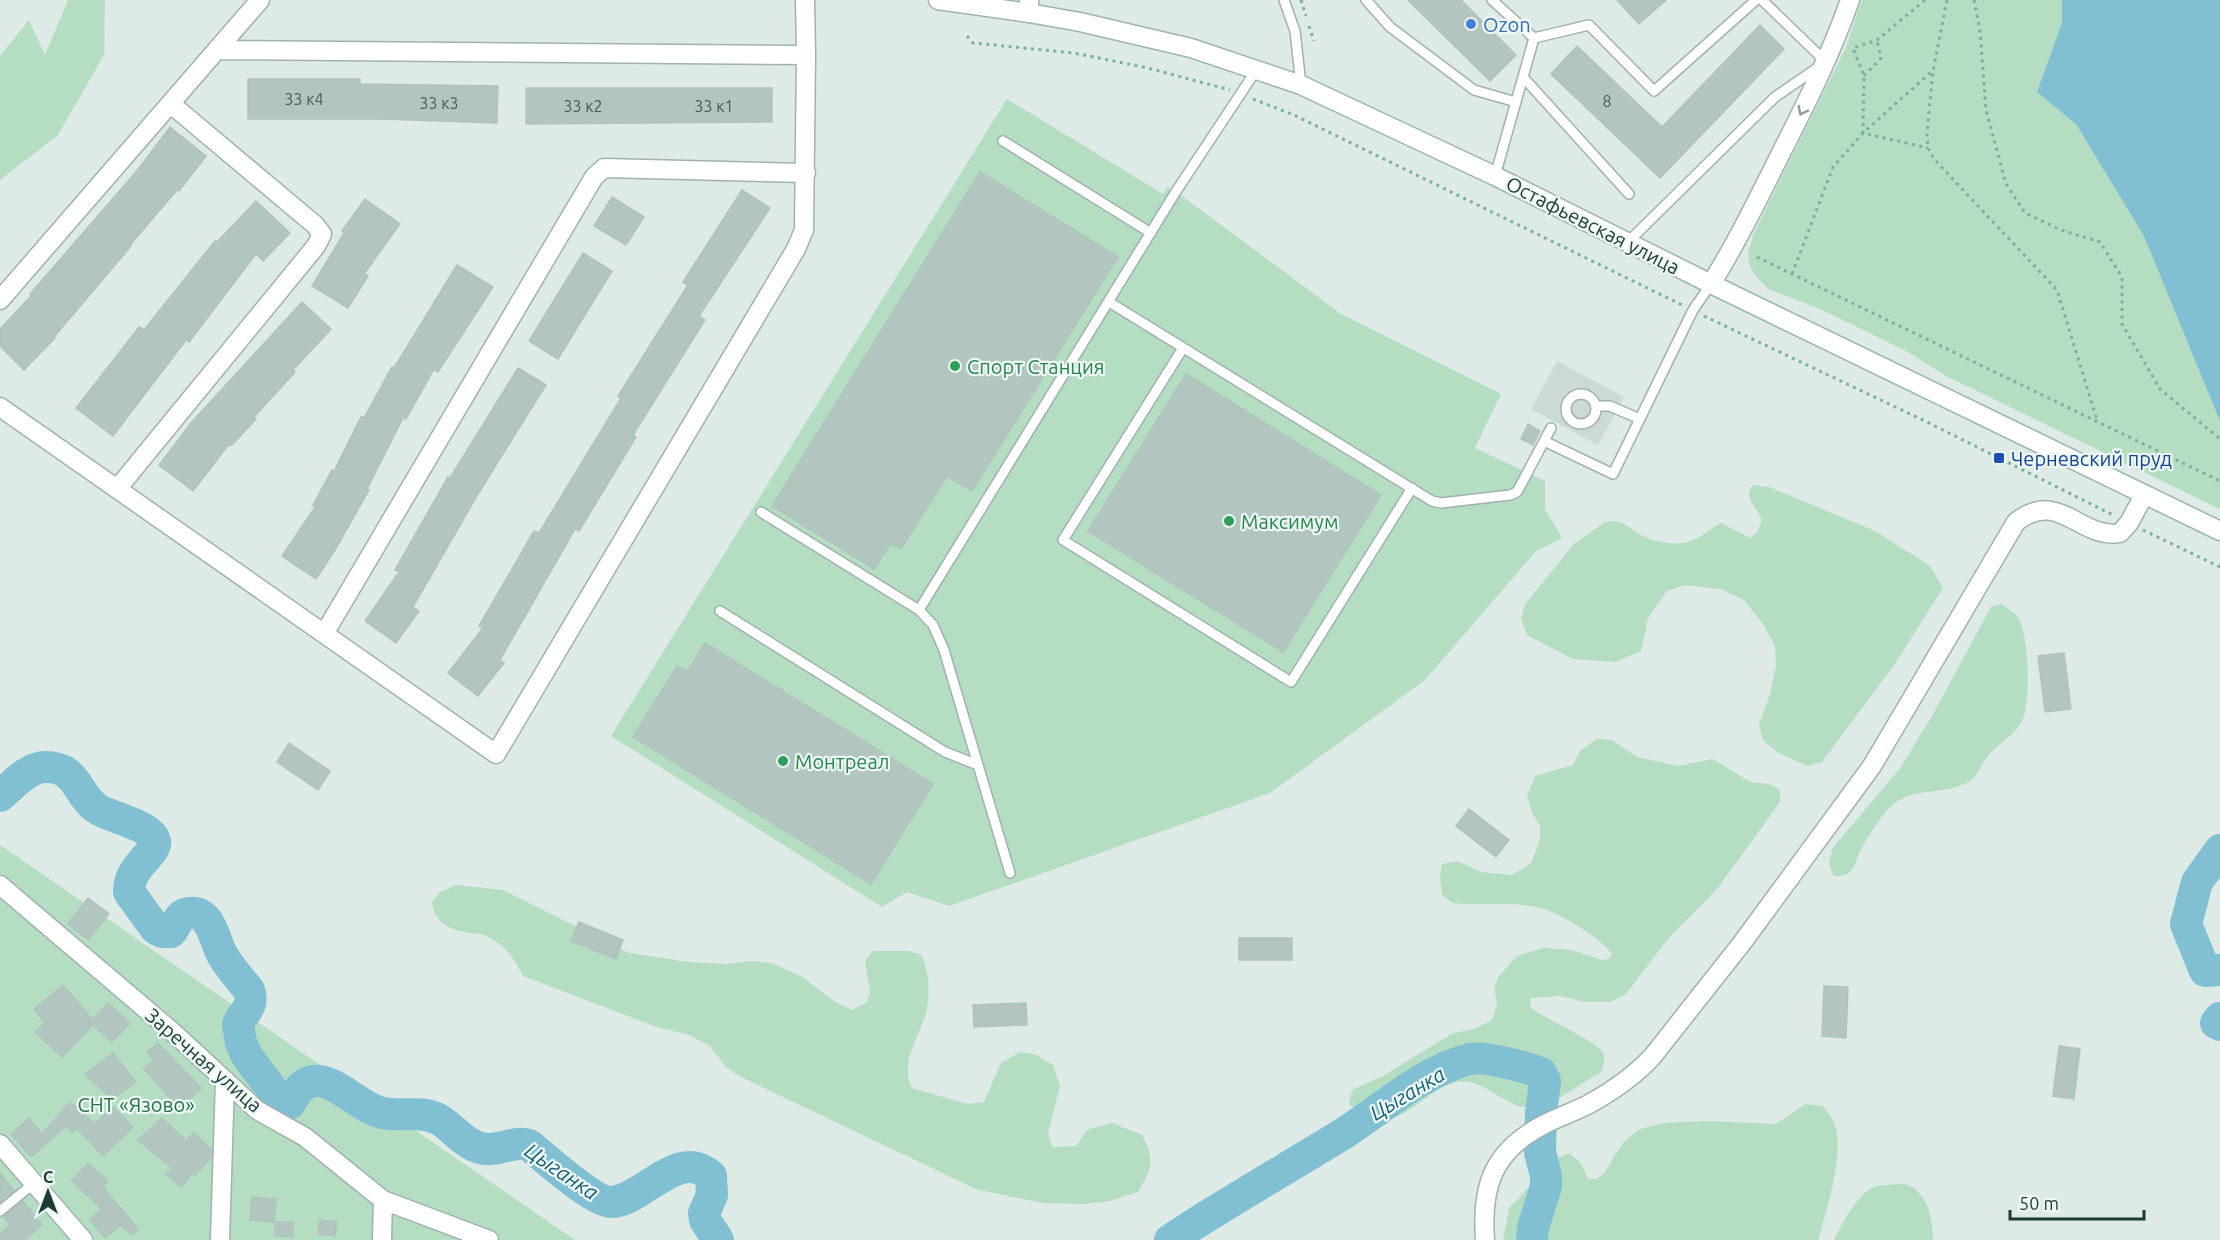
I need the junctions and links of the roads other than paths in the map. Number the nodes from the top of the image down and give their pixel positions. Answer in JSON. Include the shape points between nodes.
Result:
{"nodes":[{"id":1,"x":260,"y":0,"type":"edge"},
{"id":2,"x":805,"y":0,"type":"edge"},
{"id":3,"x":939,"y":0,"type":"edge"},
{"id":4,"x":1284,"y":0,"type":"edge"},
{"id":5,"x":1366,"y":0,"type":"edge"},
{"id":6,"x":1492,"y":0,"type":"edge"},
{"id":7,"x":1850,"y":0,"type":"edge"},
{"id":8,"x":1764,"y":1,"type":"edge"},
{"id":9,"x":1029,"y":6,"type":"edge"},
{"id":10,"x":1534,"y":38,"type":"junction"},
{"id":11,"x":218,"y":50,"type":"junction"},
{"id":12,"x":806,"y":55,"type":"junction"},
{"id":13,"x":1826,"y":62,"type":"junction"},
{"id":14,"x":1257,"y":69,"type":"junction"},
{"id":15,"x":1523,"y":77,"type":"junction"},
{"id":16,"x":1301,"y":85,"type":"junction"},
{"id":17,"x":1516,"y":102,"type":"junction"},
{"id":18,"x":171,"y":104,"type":"junction"},
{"id":19,"x":1003,"y":141,"type":"dead end"},
{"id":20,"x":806,"y":172,"type":"junction"},
{"id":21,"x":1496,"y":176,"type":"junction"},
{"id":22,"x":1629,"y":194,"type":"dead end"},
{"id":23,"x":1151,"y":233,"type":"junction"},
{"id":24,"x":1628,"y":242,"type":"junction"},
{"id":25,"x":1711,"y":284,"type":"junction"},
{"id":26,"x":0,"y":300,"type":"edge"},
{"id":27,"x":1109,"y":302,"type":"junction"},
{"id":28,"x":1183,"y":348,"type":"junction"},
{"id":29,"x":1597,"y":406,"type":"dead end"},
{"id":30,"x":0,"y":407,"type":"edge"},
{"id":31,"x":1640,"y":419,"type":"junction"},
{"id":32,"x":1551,"y":428,"type":"dead end"},
{"id":33,"x":1544,"y":441,"type":"junction"},
{"id":34,"x":1412,"y":488,"type":"junction"},
{"id":35,"x":117,"y":489,"type":"junction"},
{"id":36,"x":2144,"y":495,"type":"junction"},
{"id":37,"x":761,"y":512,"type":"dead end"},
{"id":38,"x":2220,"y":531,"type":"edge"},
{"id":39,"x":918,"y":610,"type":"junction"},
{"id":40,"x":720,"y":611,"type":"dead end"},
{"id":41,"x":324,"y":634,"type":"junction"},
{"id":42,"x":978,"y":765,"type":"junction"},
{"id":43,"x":1010,"y":873,"type":"dead end"},
{"id":44,"x":0,"y":885,"type":"edge"},
{"id":45,"x":225,"y":1080,"type":"junction"},
{"id":46,"x":0,"y":1144,"type":"edge"},
{"id":47,"x":34,"y":1183,"type":"junction"},
{"id":48,"x":382,"y":1200,"type":"junction"},
{"id":49,"x":0,"y":1211,"type":"edge"},
{"id":50,"x":83,"y":1240,"type":"edge"},
{"id":51,"x":220,"y":1240,"type":"edge"},
{"id":52,"x":382,"y":1240,"type":"edge"},
{"id":53,"x":489,"y":1240,"type":"edge"},
{"id":54,"x":1485,"y":1240,"type":"edge"}],
"edges":[{"from":1,"to":11,"type":"street"},
{"from":2,"to":12,"type":"street"},
{"from":3,"to":9,"type":"street","name":"Остафьевская улица"},
{"from":4,"to":16,"type":"lane","via":[[1295,32]]},
{"from":5,"to":17,"type":"lane","via":[[1390,27],[1474,90]]},
{"from":6,"to":10,"type":"lane"},
{"from":7,"to":13,"type":"street"},
{"from":8,"to":10,"type":"lane","via":[[1654,92],[1589,25]]},
{"from":8,"to":13,"type":"lane"},
{"from":9,"to":14,"type":"street","name":"Остафьевская улица"},
{"from":10,"to":15,"type":"lane"},
{"from":11,"to":12,"type":"street"},
{"from":11,"to":18,"type":"street"},
{"from":12,"to":20,"type":"street"},
{"from":13,"to":24,"type":"lane","via":[[1775,97]]},
{"from":13,"to":25,"type":"street","one_way":true},
{"from":14,"to":16,"type":"street","name":"Остафьевская улица"},
{"from":14,"to":23,"type":"lane"},
{"from":15,"to":17,"type":"lane"},
{"from":15,"to":22,"type":"lane"},
{"from":16,"to":21,"type":"street","name":"Остафьевская улица"},
{"from":17,"to":21,"type":"lane"},
{"from":18,"to":26,"type":"street"},
{"from":18,"to":35,"type":"street","via":[[322,234]]},
{"from":19,"to":23,"type":"lane"},
{"from":20,"to":41,"type":"street","via":[[618,167],[599,172]]},
{"from":20,"to":41,"type":"street","via":[[804,231],[796,249],[496,754]]},
{"from":21,"to":24,"type":"street","name":"Остафьевская улица"},
{"from":23,"to":27,"type":"lane"},
{"from":24,"to":25,"type":"street","name":"Остафьевская улица"},
{"from":25,"to":31,"type":"lane","via":[[1693,310]]},
{"from":25,"to":36,"type":"street","name":"Остафьевская улица"},
{"from":27,"to":28,"type":"lane"},
{"from":27,"to":39,"type":"lane"},
{"from":28,"to":34,"type":"lane"},
{"from":28,"to":34,"type":"lane","via":[[1063,540],[1291,682]]},
{"from":29,"to":31,"type":"lane","via":[[1610,406]]},
{"from":30,"to":35,"type":"street"},
{"from":31,"to":33,"type":"lane","via":[[1613,474]]},
{"from":32,"to":33,"type":"lane"},
{"from":33,"to":34,"type":"lane","via":[[1521,488],[1510,495],[1441,503]]},
{"from":35,"to":41,"type":"street"},
{"from":36,"to":38,"type":"street","name":"Остафьевская улица"},
{"from":36,"to":54,"type":"street","via":[[2120,533],[2096,530],[2064,514],[2045,510],[2016,522],[1872,766],[1742,943],[1652,1057],[1590,1104],[1541,1126],[1506,1150],[1491,1175]]},
{"from":37,"to":39,"type":"lane"},
{"from":39,"to":42,"type":"lane","via":[[933,625],[944,650]]},
{"from":40,"to":42,"type":"lane","via":[[945,752]]},
{"from":42,"to":43,"type":"lane"},
{"from":44,"to":45,"type":"street","name":"Заречная улица"},
{"from":45,"to":48,"type":"street","name":"Заречная улица","via":[[257,1110],[305,1137]]},
{"from":45,"to":51,"type":"street"},
{"from":46,"to":47,"type":"street"},
{"from":47,"to":49,"type":"lane"},
{"from":47,"to":50,"type":"street"},
{"from":48,"to":52,"type":"street"},
{"from":48,"to":53,"type":"street","name":"Заречная улица"}]}
